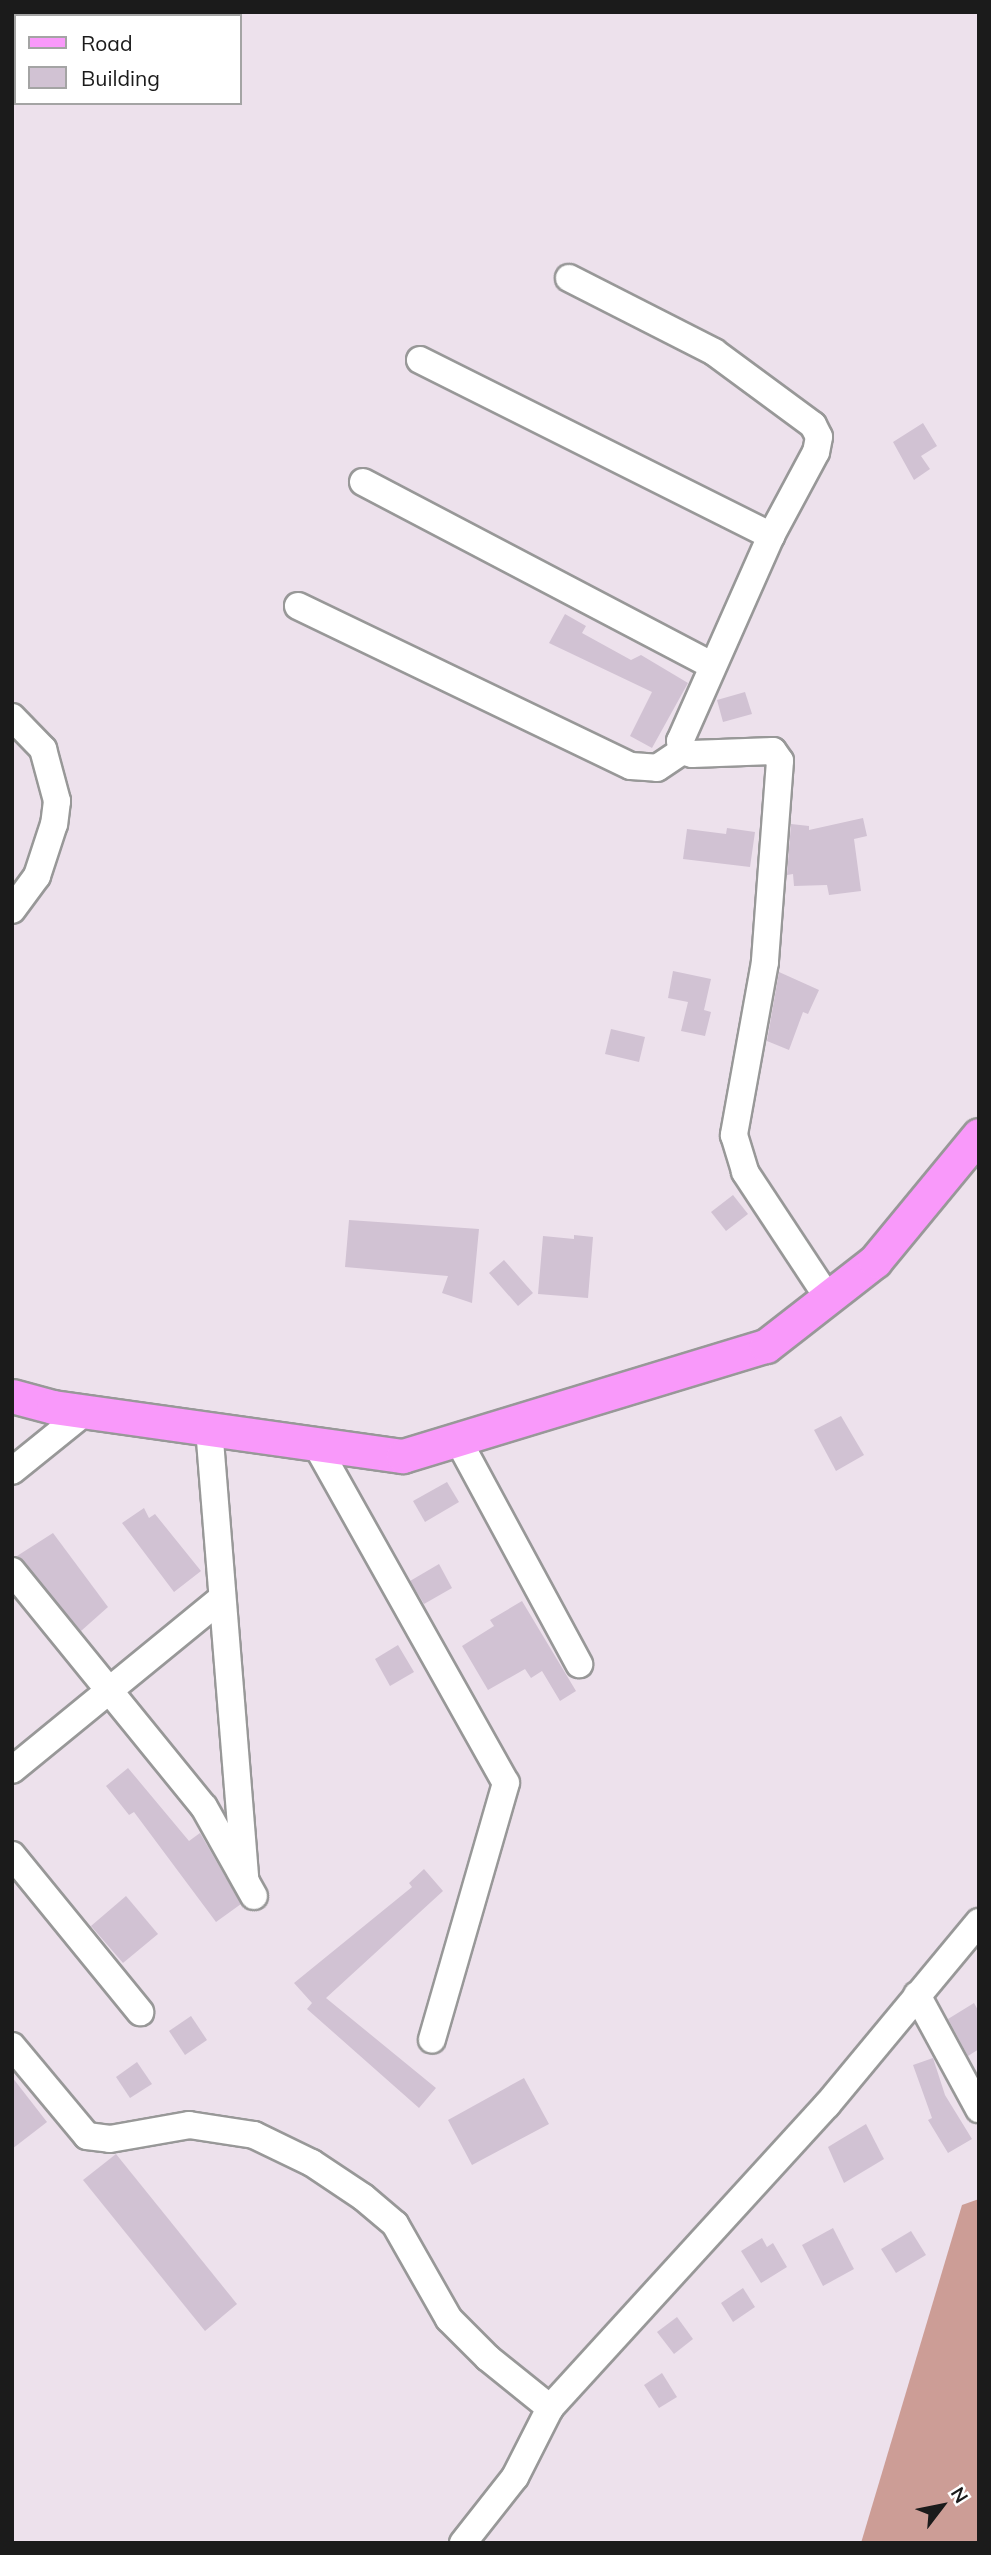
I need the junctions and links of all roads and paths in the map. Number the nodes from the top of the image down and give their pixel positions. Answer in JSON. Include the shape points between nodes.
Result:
{"nodes":[{"id":1,"x":569,"y":278,"type":"dead end"},
{"id":2,"x":420,"y":360,"type":"dead end"},
{"id":3,"x":363,"y":482,"type":"dead end"},
{"id":4,"x":771,"y":536,"type":"junction"},
{"id":5,"x":298,"y":606,"type":"dead end"},
{"id":6,"x":712,"y":665,"type":"junction"},
{"id":7,"x":12,"y":717,"type":"edge"},
{"id":8,"x":682,"y":751,"type":"junction"},
{"id":9,"x":12,"y":910,"type":"edge"},
{"id":10,"x":979,"y":1135,"type":"edge"},
{"id":11,"x":828,"y":1298,"type":"junction"},
{"id":12,"x":12,"y":1396,"type":"edge"},
{"id":13,"x":85,"y":1412,"type":"junction"},
{"id":14,"x":209,"y":1428,"type":"junction"},
{"id":15,"x":457,"y":1440,"type":"junction"},
{"id":16,"x":314,"y":1441,"type":"junction"},
{"id":17,"x":12,"y":1471,"type":"edge"},
{"id":18,"x":12,"y":1571,"type":"edge"},
{"id":19,"x":222,"y":1598,"type":"junction"},
{"id":20,"x":579,"y":1664,"type":"dead end"},
{"id":21,"x":109,"y":1688,"type":"junction"},
{"id":22,"x":12,"y":1770,"type":"edge"},
{"id":23,"x":12,"y":1855,"type":"edge"},
{"id":24,"x":979,"y":1922,"type":"edge"},
{"id":25,"x":917,"y":1995,"type":"junction"},
{"id":26,"x":140,"y":2012,"type":"dead end"},
{"id":27,"x":432,"y":2040,"type":"dead end"},
{"id":28,"x":16,"y":2056,"type":"edge"},
{"id":29,"x":979,"y":2109,"type":"edge"},
{"id":30,"x":550,"y":2408,"type":"junction"},
{"id":31,"x":463,"y":2543,"type":"edge"}],
"edges":[{"from":1,"to":4,"type":"street","via":[[714,352],[813,425],[819,437],[816,452]]},
{"from":2,"to":4,"type":"street"},
{"from":3,"to":6,"type":"street"},
{"from":4,"to":6,"type":"street"},
{"from":5,"to":8,"type":"street","via":[[631,766],[657,768]]},
{"from":6,"to":8,"type":"street","via":[[680,741]]},
{"from":7,"to":9,"type":"street","via":[[43,749],[57,801],[37,876]]},
{"from":8,"to":11,"type":"street","via":[[773,751],[780,761],[765,962],[734,1135],[745,1172]]},
{"from":10,"to":11,"type":"main road","via":[[875,1261]]},
{"from":11,"to":15,"type":"main road","via":[[766,1346]]},
{"from":12,"to":13,"type":"main road"},
{"from":13,"to":14,"type":"main road"},
{"from":13,"to":17,"type":"street"},
{"from":14,"to":16,"type":"main road"},
{"from":14,"to":19,"type":"street"},
{"from":15,"to":16,"type":"main road","via":[[403,1456]]},
{"from":15,"to":20,"type":"street"},
{"from":16,"to":27,"type":"street","via":[[506,1783]]},
{"from":18,"to":21,"type":"street"},
{"from":19,"to":21,"type":"street"},
{"from":19,"to":21,"type":"street","via":[[249,1887],[204,1807]]},
{"from":21,"to":22,"type":"street"},
{"from":23,"to":26,"type":"street"},
{"from":24,"to":25,"type":"street"},
{"from":25,"to":29,"type":"street"},
{"from":25,"to":30,"type":"street","via":[[827,2105]]},
{"from":28,"to":30,"type":"street","via":[[87,2136],[110,2139],[189,2125],[254,2135],[313,2163],[395,2224],[449,2319]]},
{"from":30,"to":31,"type":"street","via":[[515,2477]]}]}
